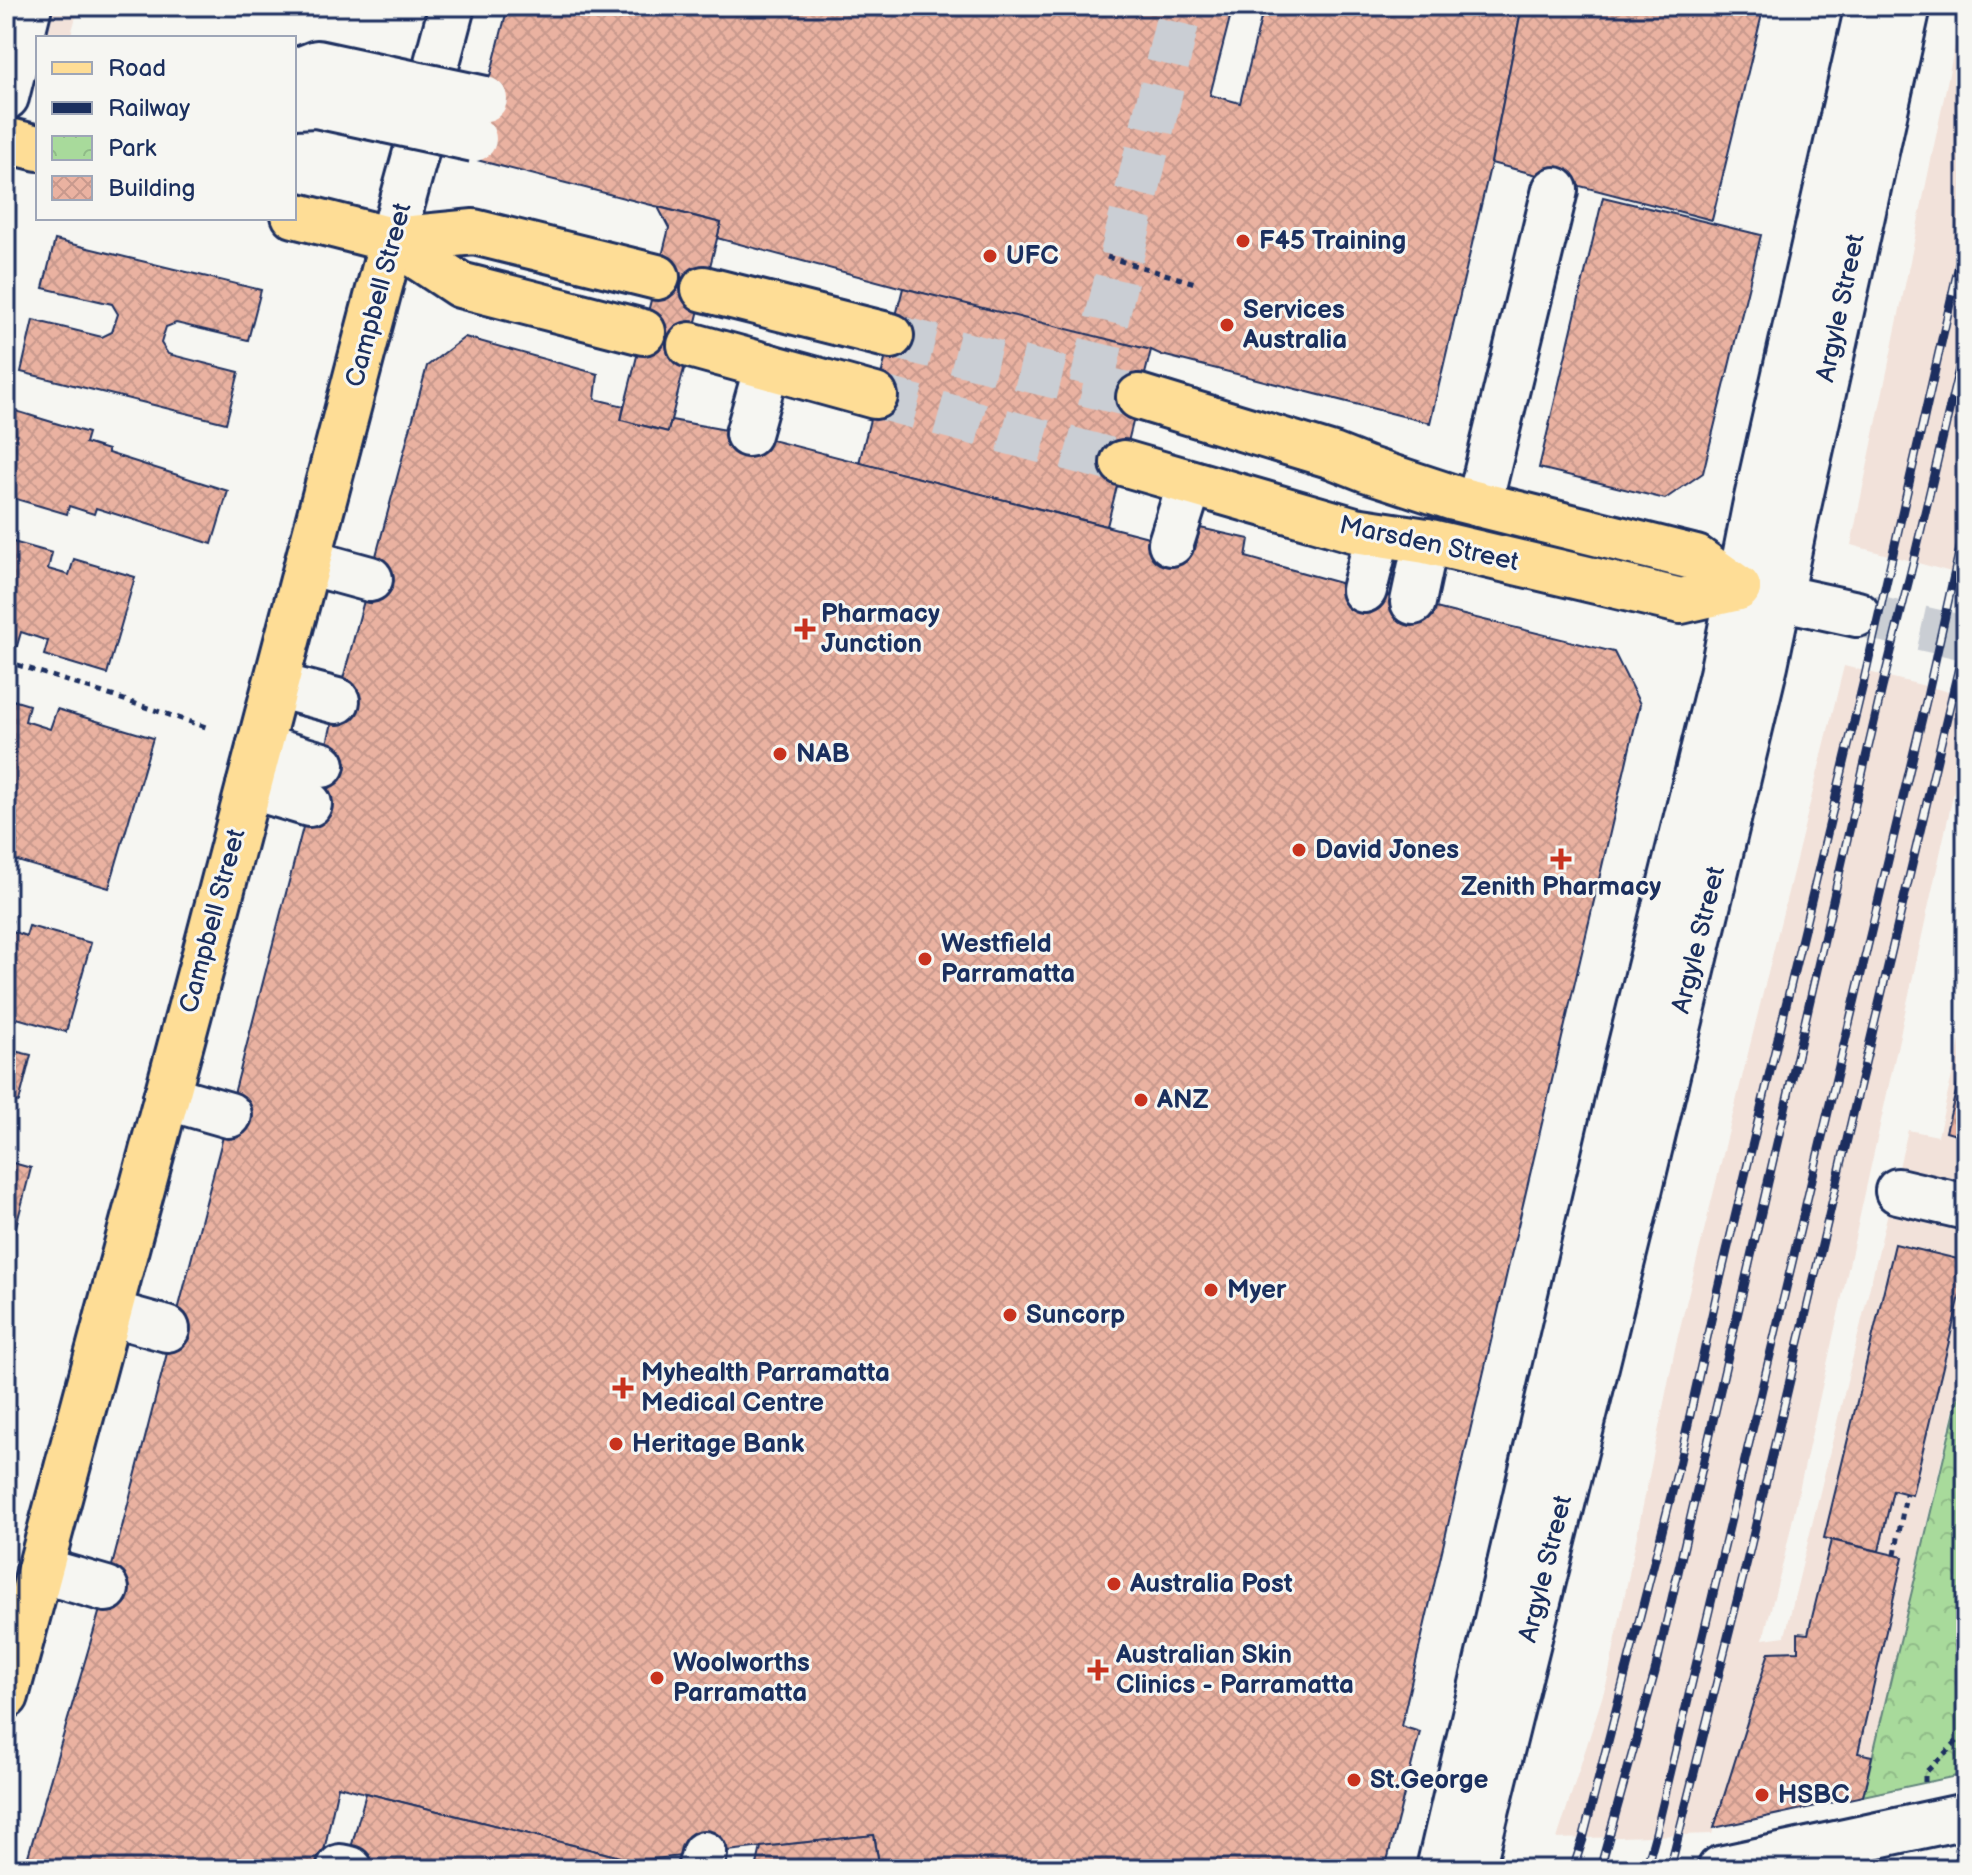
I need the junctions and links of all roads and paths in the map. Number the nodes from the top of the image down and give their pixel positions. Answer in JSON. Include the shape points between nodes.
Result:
{"nodes":[{"id":1,"x":29,"y":6,"type":"edge"},
{"id":2,"x":452,"y":6,"type":"edge"},
{"id":3,"x":1868,"y":6,"type":"edge"},
{"id":4,"x":1908,"y":6,"type":"edge"},
{"id":5,"x":296,"y":71,"type":"edge"},
{"id":6,"x":434,"y":74,"type":"dead end"},
{"id":7,"x":6,"y":97,"type":"edge"},
{"id":8,"x":296,"y":106,"type":"edge"},
{"id":9,"x":6,"y":140,"type":"edge"},
{"id":10,"x":418,"y":145,"type":"dead end"},
{"id":11,"x":36,"y":148,"type":"edge"},
{"id":12,"x":1555,"y":190,"type":"dead end"},
{"id":13,"x":296,"y":216,"type":"edge"},
{"id":14,"x":392,"y":240,"type":"junction"},
{"id":15,"x":1107,"y":257,"type":"dead end"},
{"id":16,"x":657,"y":277,"type":"dead end"},
{"id":17,"x":1195,"y":283,"type":"dead end"},
{"id":18,"x":704,"y":289,"type":"dead end"},
{"id":19,"x":643,"y":332,"type":"dead end"},
{"id":20,"x":891,"y":336,"type":"tunnel mouth"},
{"id":21,"x":690,"y":345,"type":"dead end"},
{"id":22,"x":767,"y":366,"type":"junction"},
{"id":23,"x":875,"y":396,"type":"tunnel mouth"},
{"id":24,"x":1139,"y":397,"type":"tunnel mouth"},
{"id":25,"x":748,"y":434,"type":"dead end"},
{"id":26,"x":1123,"y":463,"type":"tunnel mouth"},
{"id":27,"x":1190,"y":483,"type":"junction"},
{"id":28,"x":1479,"y":504,"type":"junction"},
{"id":29,"x":1378,"y":534,"type":"junction"},
{"id":30,"x":1426,"y":541,"type":"junction"},
{"id":31,"x":1171,"y":543,"type":"dead end"},
{"id":32,"x":308,"y":562,"type":"junction"},
{"id":33,"x":370,"y":579,"type":"dead end"},
{"id":34,"x":1364,"y":590,"type":"dead end"},
{"id":35,"x":1759,"y":593,"type":"junction"},
{"id":36,"x":1413,"y":602,"type":"dead end"},
{"id":37,"x":1857,"y":614,"type":"tunnel mouth"},
{"id":38,"x":6,"y":661,"type":"edge"},
{"id":39,"x":276,"y":685,"type":"junction"},
{"id":40,"x":337,"y":701,"type":"dead end"},
{"id":41,"x":209,"y":728,"type":"dead end"},
{"id":42,"x":254,"y":766,"type":"junction"},
{"id":43,"x":316,"y":784,"type":"dead end"},
{"id":44,"x":166,"y":1097,"type":"junction"},
{"id":45,"x":229,"y":1115,"type":"dead end"},
{"id":46,"x":1898,"y":1191,"type":"dead end"},
{"id":47,"x":1966,"y":1207,"type":"edge"},
{"id":48,"x":109,"y":1313,"type":"junction"},
{"id":49,"x":167,"y":1329,"type":"dead end"},
{"id":50,"x":1906,"y":1494,"type":"dead end"},
{"id":51,"x":1895,"y":1555,"type":"dead end"},
{"id":52,"x":40,"y":1570,"type":"junction"},
{"id":53,"x":106,"y":1589,"type":"dead end"},
{"id":54,"x":6,"y":1696,"type":"edge"},
{"id":55,"x":1966,"y":1816,"type":"edge"},
{"id":56,"x":1439,"y":1869,"type":"edge"},
{"id":57,"x":1472,"y":1869,"type":"edge"},
{"id":58,"x":1720,"y":1869,"type":"edge"}],
"edges":[{"from":1,"to":7,"type":"street"},
{"from":2,"to":6,"type":"street"},
{"from":3,"to":35,"type":"street","name":"Argyle Street","via":[[1755,507]]},
{"from":4,"to":35,"type":"street","name":"Argyle Street"},
{"from":5,"to":8,"type":"street","bridge":true,"via":[[317,63],[480,119]]},
{"from":9,"to":11,"type":"main road"},
{"from":10,"to":14,"type":"street","name":"Campbell Street"},
{"from":12,"to":28,"type":"street"},
{"from":13,"to":14,"type":"main road"},
{"from":14,"to":16,"type":"main road","via":[[474,232]]},
{"from":14,"to":19,"type":"main road","via":[[460,285]]},
{"from":14,"to":32,"type":"main road","name":"Campbell Street"},
{"from":15,"to":17,"type":"path"},
{"from":18,"to":20,"type":"main road"},
{"from":21,"to":22,"type":"main road"},
{"from":22,"to":23,"type":"main road"},
{"from":22,"to":25,"type":"street"},
{"from":24,"to":28,"type":"main road","name":"Marsden Street"},
{"from":26,"to":27,"type":"main road","name":"Marsden Street"},
{"from":27,"to":29,"type":"main road","name":"Marsden Street"},
{"from":27,"to":31,"type":"street"},
{"from":28,"to":35,"type":"main road","name":"Marsden Street","via":[[1696,558]]},
{"from":29,"to":30,"type":"main road","name":"Marsden Street"},
{"from":29,"to":34,"type":"street"},
{"from":30,"to":35,"type":"main road","name":"Marsden Street","via":[[1681,601]]},
{"from":30,"to":36,"type":"street"},
{"from":32,"to":33,"type":"street"},
{"from":32,"to":39,"type":"main road","name":"Campbell Street"},
{"from":35,"to":37,"type":"street","name":"Marsden Street"},
{"from":35,"to":56,"type":"street","name":"Argyle Street","via":[[1722,674]]},
{"from":35,"to":57,"type":"street","name":"Argyle Street","via":[[1765,665]]},
{"from":38,"to":41,"type":"path"},
{"from":39,"to":40,"type":"street"},
{"from":39,"to":42,"type":"main road","name":"Campbell Street"},
{"from":42,"to":43,"type":"street"},
{"from":42,"to":44,"type":"main road","name":"Campbell Street"},
{"from":44,"to":45,"type":"street"},
{"from":44,"to":48,"type":"main road","name":"Campbell Street"},
{"from":46,"to":47,"type":"street"},
{"from":48,"to":49,"type":"street"},
{"from":48,"to":52,"type":"main road","name":"Campbell Street"},
{"from":50,"to":51,"type":"path"},
{"from":52,"to":53,"type":"street"},
{"from":52,"to":54,"type":"main road","name":"Campbell Street"},
{"from":55,"to":58,"type":"street"}]}
